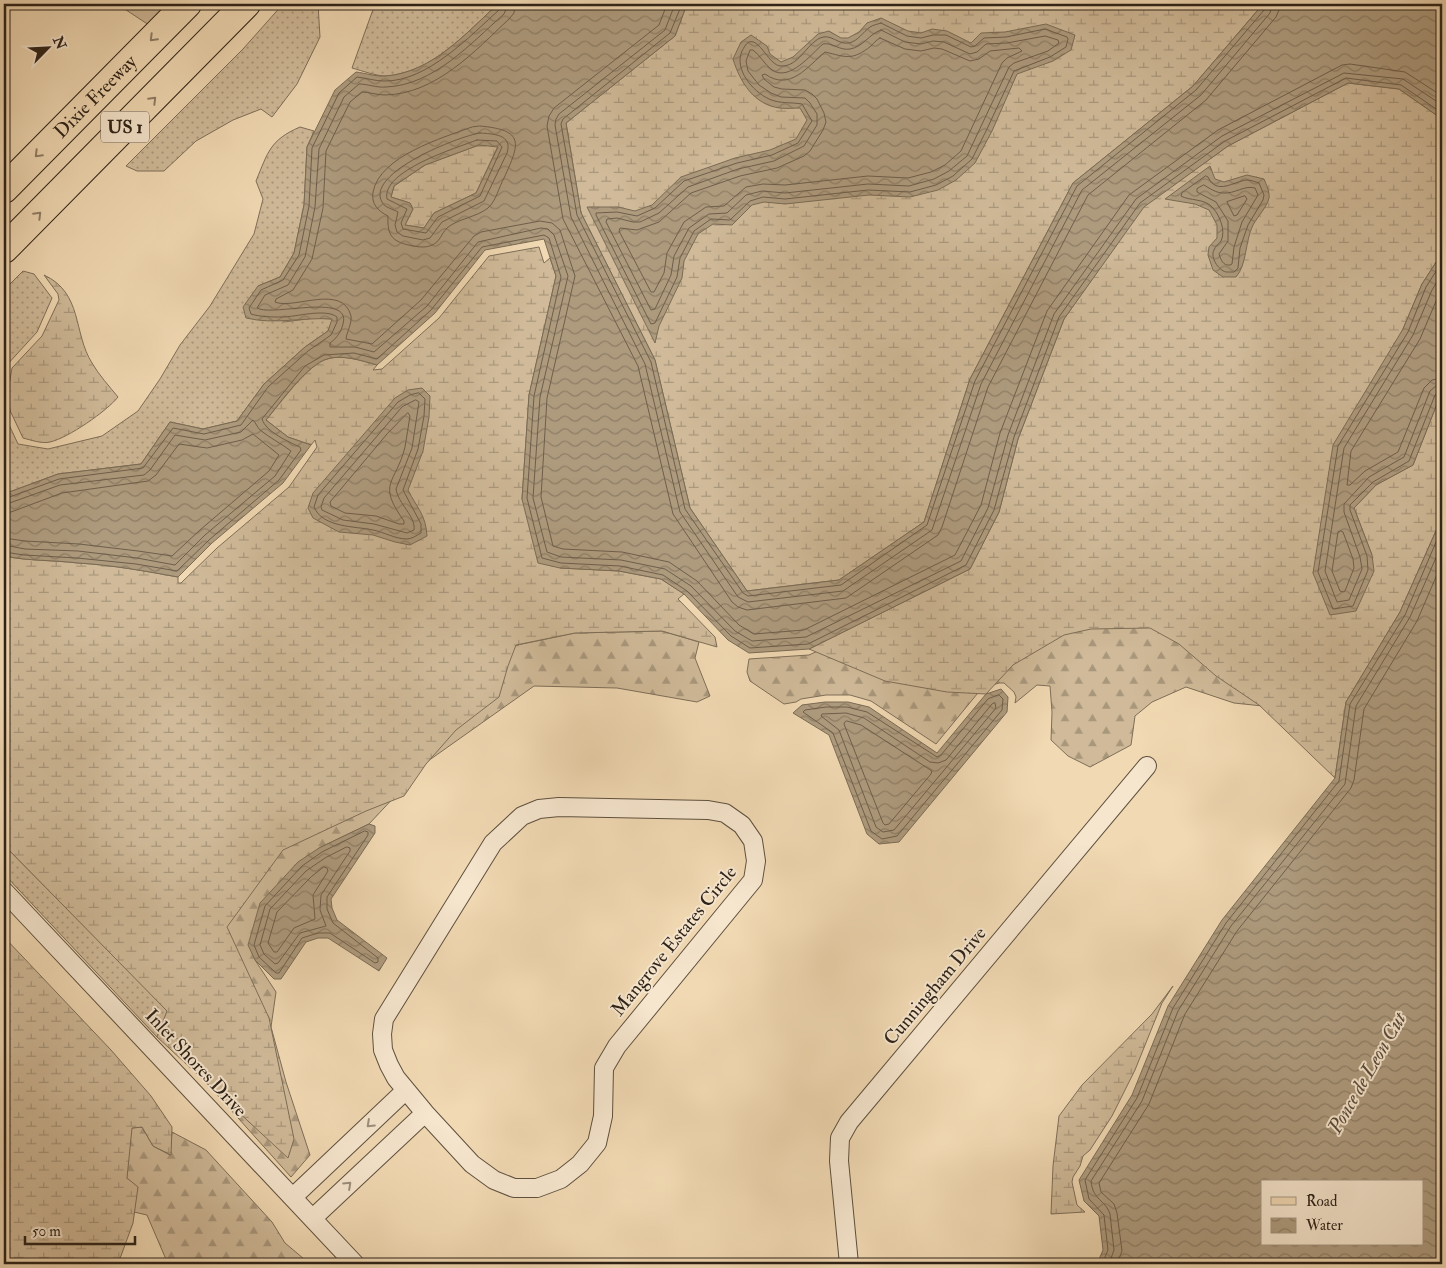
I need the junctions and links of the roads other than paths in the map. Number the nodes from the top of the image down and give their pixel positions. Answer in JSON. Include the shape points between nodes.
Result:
{"nodes":[{"id":1,"x":187,"y":4,"type":"edge"},
{"id":2,"x":246,"y":4,"type":"edge"},
{"id":3,"x":4,"y":189,"type":"edge"},
{"id":4,"x":4,"y":249,"type":"edge"},
{"id":5,"x":1147,"y":766,"type":"dead end"},
{"id":6,"x":4,"y":891,"type":"edge"},
{"id":7,"x":406,"y":1090,"type":"junction"},
{"id":8,"x":425,"y":1113,"type":"junction"},
{"id":9,"x":293,"y":1197,"type":"junction"},
{"id":10,"x":313,"y":1218,"type":"junction"},
{"id":11,"x":355,"y":1264,"type":"edge"},
{"id":12,"x":849,"y":1264,"type":"edge"}],
"edges":[{"from":1,"to":3,"type":"main road","name":"Dixie Freeway","number":"US 1","one_way":true},
{"from":4,"to":2,"type":"main road","number":"US 1","one_way":true},
{"from":5,"to":12,"type":"street","name":"Cunningham Drive","via":[[849,1122],[840,1138],[838,1162]]},
{"from":6,"to":9,"type":"street","name":"Inlet Shores Drive"},
{"from":7,"to":8,"type":"street","name":"Mangrove Estates Circle"},
{"from":7,"to":8,"type":"street","name":"Mangrove Estates Circle","via":[[389,1065],[384,1050],[384,1019],[492,843],[522,816],[539,809],[559,807],[708,810],[725,812],[742,825],[753,841],[756,861],[753,880],[617,1046],[604,1068],[597,1143],[580,1164],[561,1179],[537,1188],[514,1188],[494,1180],[472,1164]]},
{"from":7,"to":9,"type":"street","one_way":true},
{"from":10,"to":8,"type":"street","one_way":true},
{"from":9,"to":10,"type":"street","name":"Inlet Shores Drive"},
{"from":10,"to":11,"type":"street","name":"Inlet Shores Drive"}]}
